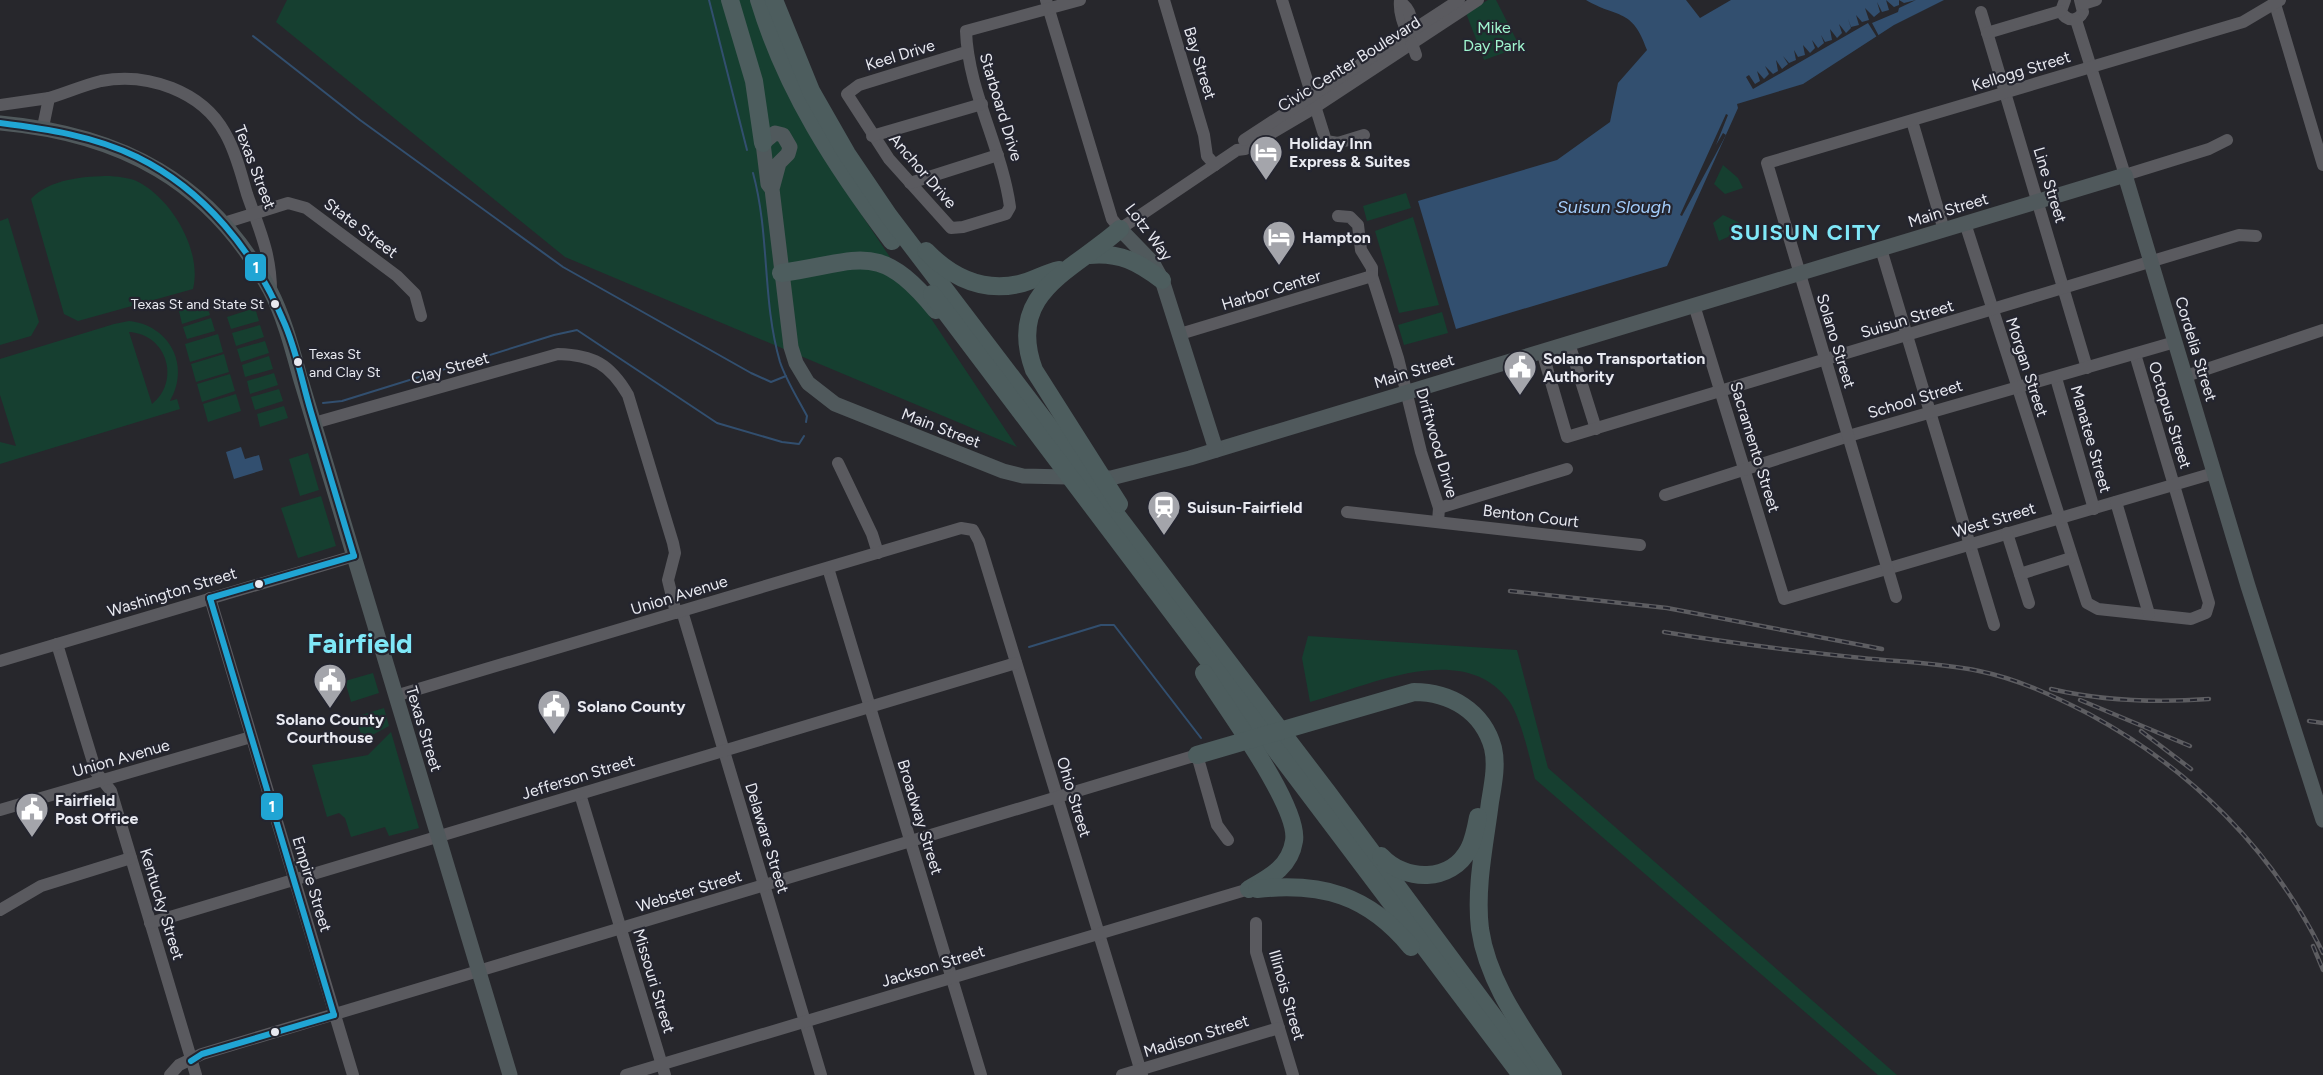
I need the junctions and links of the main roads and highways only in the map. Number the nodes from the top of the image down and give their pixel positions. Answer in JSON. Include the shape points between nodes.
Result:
{"nodes":[{"id":1,"x":730,"y":0,"type":"edge"},
{"id":2,"x":759,"y":0,"type":"edge"},
{"id":3,"x":774,"y":0,"type":"edge"},
{"id":4,"x":0,"y":123,"type":"edge"},
{"id":5,"x":763,"y":143,"type":"junction"},
{"id":6,"x":2125,"y":175,"type":"joint"},
{"id":7,"x":771,"y":189,"type":"junction"},
{"id":8,"x":874,"y":194,"type":"junction"},
{"id":9,"x":1120,"y":229,"type":"joint"},
{"id":10,"x":1089,"y":255,"type":"junction"},
{"id":11,"x":1067,"y":269,"type":"junction"},
{"id":12,"x":781,"y":273,"type":"junction"},
{"id":13,"x":1162,"y":280,"type":"junction"},
{"id":14,"x":955,"y":328,"type":"junction"},
{"id":15,"x":1216,"y":450,"type":"junction"},
{"id":16,"x":1059,"y":454,"type":"junction"},
{"id":17,"x":1147,"y":568,"type":"junction"},
{"id":18,"x":1173,"y":609,"type":"junction"},
{"id":19,"x":1453,"y":701,"type":"junction"},
{"id":20,"x":1247,"y":713,"type":"junction"},
{"id":21,"x":1287,"y":752,"type":"junction"},
{"id":22,"x":1197,"y":755,"type":"road end"},
{"id":23,"x":2323,"y":820,"type":"edge"},
{"id":24,"x":1350,"y":823,"type":"junction"},
{"id":25,"x":510,"y":1075,"type":"edge"},
{"id":26,"x":1520,"y":1075,"type":"edge"},
{"id":27,"x":1537,"y":1075,"type":"edge"},
{"id":28,"x":1553,"y":1075,"type":"edge"}],
"edges":[{"from":1,"to":5,"type":"highway","via":[[753,81]]},
{"from":2,"to":14,"type":"highway","via":[[782,63],[814,129],[862,202]]},
{"from":3,"to":8,"type":"highway","via":[[811,91]]},
{"from":4,"to":25,"type":"main road","name":"Texas Street","via":[[88,137],[135,155],[172,176],[224,223],[271,291],[284,321]]},
{"from":5,"to":7,"type":"main road","name":"Main Street"},
{"from":5,"to":7,"type":"main road","name":"Main Street","via":[[775,134],[783,135],[790,147],[779,163]]},
{"from":6,"to":15,"type":"main road","name":"Main Street"},
{"from":6,"to":23,"type":"main road","name":"Cordelia Street"},
{"from":7,"to":12,"type":"main road","name":"Main Street"},
{"from":8,"to":11,"type":"highway","via":[[937,262],[961,279],[1004,286]]},
{"from":8,"to":16,"type":"highway"},
{"from":9,"to":10,"type":"highway"},
{"from":9,"to":13,"type":"main road","name":"Lotz Way","via":[[1152,262]]},
{"from":10,"to":11,"type":"highway"},
{"from":10,"to":13,"type":"highway","via":[[1129,258]]},
{"from":11,"to":17,"type":"highway","via":[[1036,299],[1026,327],[1034,369],[1140,539]]},
{"from":12,"to":14,"type":"highway","via":[[859,261],[887,264],[909,279]]},
{"from":12,"to":15,"type":"main road","name":"Main Street","via":[[787,333],[802,374],[835,404],[876,422],[1002,471],[1040,478],[1123,476]]},
{"from":13,"to":15,"type":"main road","name":"Lotz Way"},
{"from":14,"to":16,"type":"highway"},
{"from":16,"to":17,"type":"highway"},
{"from":17,"to":18,"type":"highway"},
{"from":17,"to":18,"type":"highway"},
{"from":18,"to":20,"type":"highway"},
{"from":18,"to":20,"type":"highway"},
{"from":19,"to":22,"type":"highway","via":[[1425,692],[1399,695]]},
{"from":19,"to":24,"type":"highway","via":[[1476,726],[1486,761],[1469,850],[1458,862],[1431,876],[1417,876],[1387,862]]},
{"from":19,"to":28,"type":"highway","via":[[1462,703],[1482,723],[1493,748],[1479,897],[1486,953],[1506,1001]]},
{"from":20,"to":21,"type":"highway"},
{"from":20,"to":26,"type":"highway","via":[[1259,760],[1290,812],[1294,839],[1288,858],[1276,873],[1249,889],[1322,889],[1355,900],[1386,920],[1500,1059]]},
{"from":21,"to":24,"type":"highway"},
{"from":21,"to":26,"type":"highway"},
{"from":24,"to":27,"type":"highway"}]}
